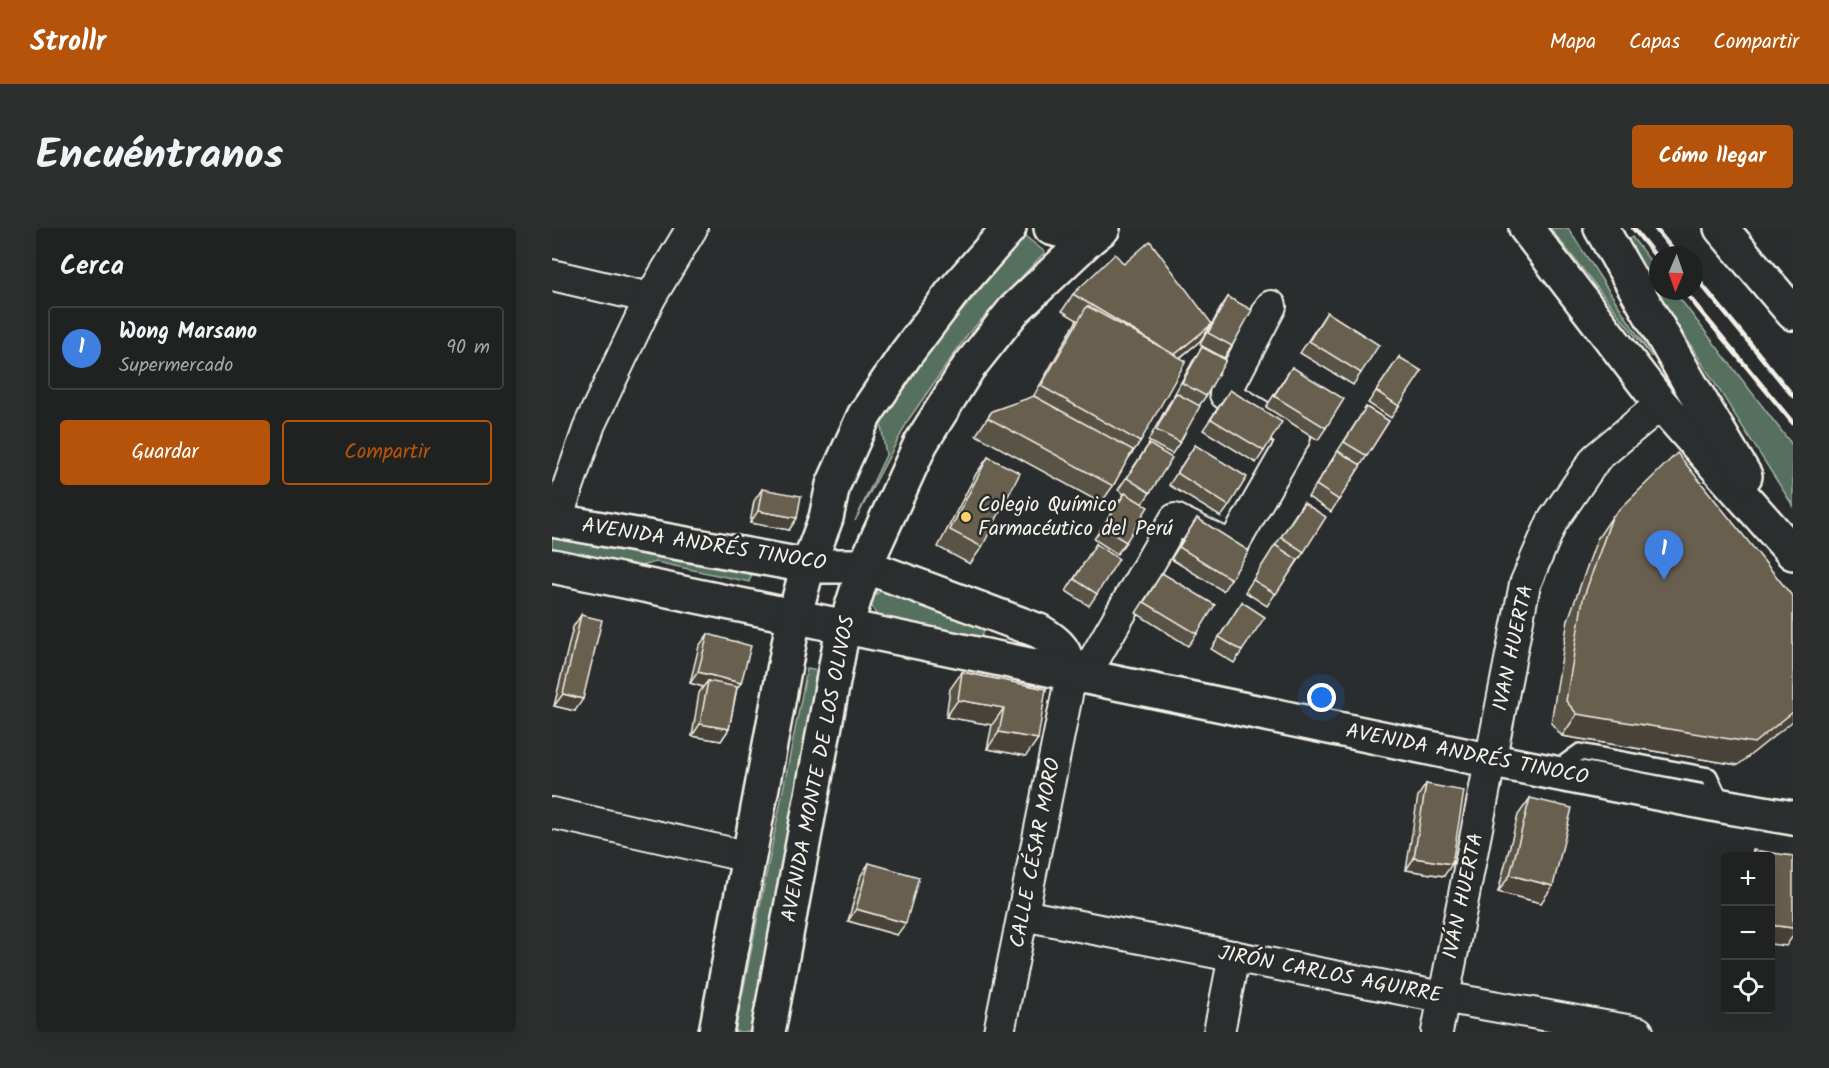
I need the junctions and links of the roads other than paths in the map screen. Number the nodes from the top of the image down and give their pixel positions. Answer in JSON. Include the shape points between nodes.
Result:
{"nodes":[{"id":1,"x":693,"y":228,"type":"edge"},
{"id":2,"x":1009,"y":228,"type":"edge"},
{"id":3,"x":1052,"y":228,"type":"edge"},
{"id":4,"x":1526,"y":228,"type":"edge"},
{"id":5,"x":1601,"y":228,"type":"edge"},
{"id":6,"x":1721,"y":228,"type":"edge"},
{"id":7,"x":1096,"y":233,"type":"edge"},
{"id":8,"x":552,"y":275,"type":"edge"},
{"id":9,"x":650,"y":298,"type":"junction"},
{"id":10,"x":1271,"y":306,"type":"dead end"},
{"id":11,"x":1793,"y":313,"type":"edge"},
{"id":12,"x":1661,"y":404,"type":"junction"},
{"id":13,"x":554,"y":520,"type":"edge"},
{"id":14,"x":1790,"y":550,"type":"edge"},
{"id":15,"x":552,"y":566,"type":"edge"},
{"id":16,"x":808,"y":566,"type":"junction"},
{"id":17,"x":865,"y":566,"type":"junction"},
{"id":18,"x":794,"y":616,"type":"junction"},
{"id":19,"x":845,"y":626,"type":"junction"},
{"id":20,"x":1078,"y":676,"type":"junction"},
{"id":21,"x":1492,"y":761,"type":"junction"},
{"id":22,"x":552,"y":813,"type":"edge"},
{"id":23,"x":1793,"y":818,"type":"edge"},
{"id":24,"x":749,"y":857,"type":"junction"},
{"id":25,"x":1023,"y":915,"type":"junction"},
{"id":26,"x":1234,"y":956,"type":"junction"},
{"id":27,"x":1443,"y":997,"type":"junction"},
{"id":28,"x":716,"y":1032,"type":"edge"},
{"id":29,"x":768,"y":1032,"type":"edge"},
{"id":30,"x":999,"y":1032,"type":"edge"},
{"id":31,"x":1219,"y":1032,"type":"edge"},
{"id":32,"x":1437,"y":1032,"type":"edge"},
{"id":33,"x":1638,"y":1032,"type":"edge"}],
"edges":[{"from":1,"to":9,"type":"street"},
{"from":2,"to":16,"type":"street","via":[[952,293],[864,416],[833,485],[826,518]]},
{"from":3,"to":7,"type":"street"},
{"from":4,"to":12,"type":"street"},
{"from":5,"to":14,"type":"street"},
{"from":6,"to":11,"type":"street"},
{"from":7,"to":17,"type":"street","name":"AVENIDA MONTE DE LOS OLIVOS","via":[[1014,310],[968,368],[921,443]]},
{"from":8,"to":9,"type":"street"},
{"from":9,"to":13,"type":"street","via":[[590,424]]},
{"from":10,"to":20,"type":"street","name":"CALLE CÉSAR MORO","via":[[1225,394],[1295,437],[1232,547],[1175,519]]},
{"from":12,"to":14,"type":"street"},
{"from":12,"to":21,"type":"street","name":"IVAN HUERTA","via":[[1596,458],[1552,522],[1525,584]]},
{"from":13,"to":16,"type":"street","name":"AVENIDA ANDRÉS TINOCO"},
{"from":15,"to":18,"type":"street","name":"AVENIDA ANDRÉS TINOCO"},
{"from":16,"to":17,"type":"street","name":"AVENIDA ANDRÉS TINOCO"},
{"from":16,"to":18,"type":"street"},
{"from":17,"to":19,"type":"street","name":"AVENIDA MONTE DE LOS OLIVOS"},
{"from":17,"to":20,"type":"street","name":"AVENIDA ANDRÉS TINOCO","via":[[1039,631],[1066,652]]},
{"from":18,"to":19,"type":"street","name":"AVENIDA ANDRÉS TINOCO"},
{"from":18,"to":24,"type":"street"},
{"from":19,"to":20,"type":"street","name":"AVENIDA ANDRÉS TINOCO"},
{"from":19,"to":29,"type":"street","name":"AVENIDA MONTE DE LOS OLIVOS"},
{"from":20,"to":21,"type":"street","name":"AVENIDA ANDRÉS TINOCO"},
{"from":20,"to":25,"type":"street","name":"CALLE CÉSAR MORO"},
{"from":21,"to":23,"type":"street","name":"AVENIDA ANDRÉS TINOCO"},
{"from":21,"to":27,"type":"street","name":"IVÁN HUERTA"},
{"from":22,"to":24,"type":"street"},
{"from":24,"to":28,"type":"street"},
{"from":25,"to":26,"type":"street","name":"JIRÓN CARLOS AGUIRRE"},
{"from":25,"to":30,"type":"street","name":"CALLE CÉSAR MORO"},
{"from":26,"to":27,"type":"street","name":"JIRÓN CARLOS AGUIRRE"},
{"from":26,"to":31,"type":"street"},
{"from":27,"to":32,"type":"street","name":"IVÁN HUERTA"},
{"from":27,"to":33,"type":"street","name":"JIRÓN CARLOS AGUIRRE"}]}
